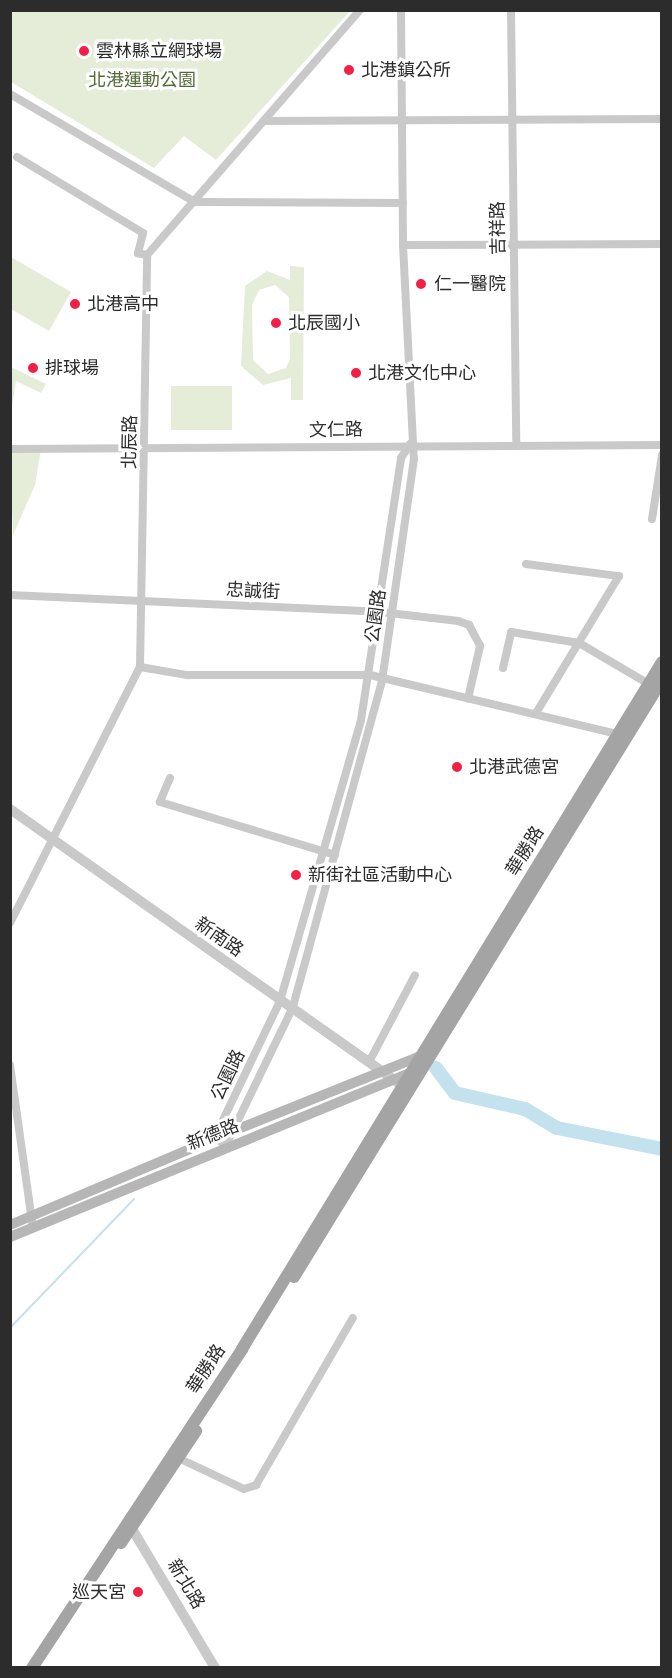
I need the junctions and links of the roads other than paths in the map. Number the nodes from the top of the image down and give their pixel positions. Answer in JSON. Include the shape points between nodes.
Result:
{"nodes":[{"id":1,"x":360,"y":10,"type":"edge"},
{"id":2,"x":401,"y":10,"type":"edge"},
{"id":3,"x":511,"y":10,"type":"edge"},
{"id":4,"x":10,"y":94,"type":"edge"},
{"id":5,"x":662,"y":119,"type":"edge"},
{"id":6,"x":265,"y":121,"type":"junction"},
{"id":7,"x":402,"y":121,"type":"junction"},
{"id":8,"x":512,"y":122,"type":"junction"},
{"id":9,"x":17,"y":157,"type":"dead end"},
{"id":10,"x":195,"y":202,"type":"junction"},
{"id":11,"x":403,"y":203,"type":"junction"},
{"id":12,"x":662,"y":244,"type":"edge"},
{"id":13,"x":403,"y":245,"type":"junction"},
{"id":14,"x":513,"y":245,"type":"junction"},
{"id":15,"x":147,"y":255,"type":"junction"},
{"id":16,"x":410,"y":444,"type":"junction"},
{"id":17,"x":516,"y":445,"type":"junction"},
{"id":18,"x":662,"y":445,"type":"edge"},
{"id":19,"x":10,"y":449,"type":"edge"},
{"id":20,"x":145,"y":449,"type":"junction"},
{"id":21,"x":662,"y":455,"type":"edge"},
{"id":22,"x":652,"y":519,"type":"dead end"},
{"id":23,"x":526,"y":564,"type":"dead end"},
{"id":24,"x":10,"y":595,"type":"edge"},
{"id":25,"x":142,"y":602,"type":"junction"},
{"id":26,"x":380,"y":612,"type":"junction"},
{"id":27,"x":392,"y":613,"type":"junction"},
{"id":28,"x":579,"y":643,"type":"junction"},
{"id":29,"x":662,"y":662,"type":"edge"},
{"id":30,"x":140,"y":667,"type":"junction"},
{"id":31,"x":503,"y":668,"type":"dead end"},
{"id":32,"x":370,"y":675,"type":"junction"},
{"id":33,"x":662,"y":680,"type":"edge"},
{"id":34,"x":382,"y":681,"type":"junction"},
{"id":35,"x":649,"y":684,"type":"junction"},
{"id":36,"x":468,"y":699,"type":"junction"},
{"id":37,"x":536,"y":713,"type":"junction"},
{"id":38,"x":623,"y":736,"type":"junction"},
{"id":39,"x":170,"y":778,"type":"dead end"},
{"id":40,"x":10,"y":809,"type":"edge"},
{"id":41,"x":53,"y":839,"type":"junction"},
{"id":42,"x":323,"y":852,"type":"junction"},
{"id":43,"x":335,"y":855,"type":"junction"},
{"id":44,"x":10,"y":923,"type":"edge"},
{"id":45,"x":416,"y":975,"type":"dead end"},
{"id":46,"x":280,"y":1001,"type":"junction"},
{"id":47,"x":292,"y":1009,"type":"junction"},
{"id":48,"x":422,"y":1060,"type":"junction"},
{"id":49,"x":369,"y":1062,"type":"junction"},
{"id":50,"x":10,"y":1065,"type":"edge"},
{"id":51,"x":383,"y":1073,"type":"junction"},
{"id":52,"x":403,"y":1082,"type":"junction"},
{"id":53,"x":234,"y":1131,"type":"junction"},
{"id":54,"x":221,"y":1142,"type":"junction"},
{"id":55,"x":31,"y":1223,"type":"junction"},
{"id":56,"x":10,"y":1225,"type":"edge"},
{"id":57,"x":10,"y":1237,"type":"edge"},
{"id":58,"x":353,"y":1318,"type":"dead end"},
{"id":59,"x":175,"y":1456,"type":"junction"},
{"id":60,"x":129,"y":1523,"type":"junction"},
{"id":61,"x":32,"y":1668,"type":"edge"},
{"id":62,"x":41,"y":1668,"type":"edge"},
{"id":63,"x":215,"y":1668,"type":"edge"}],
"edges":[{"from":1,"to":6,"type":"street"},
{"from":2,"to":7,"type":"street","name":"公園路"},
{"from":3,"to":8,"type":"street","name":"吉祥路"},
{"from":4,"to":10,"type":"street"},
{"from":5,"to":8,"type":"street"},
{"from":6,"to":7,"type":"street"},
{"from":6,"to":10,"type":"street"},
{"from":7,"to":8,"type":"street"},
{"from":7,"to":11,"type":"street","name":"公園路"},
{"from":8,"to":14,"type":"street","name":"吉祥路"},
{"from":9,"to":15,"type":"street","name":"北辰路","via":[[143,233],[138,253]]},
{"from":10,"to":11,"type":"street"},
{"from":10,"to":15,"type":"street"},
{"from":11,"to":13,"type":"street","name":"公園路"},
{"from":12,"to":14,"type":"street"},
{"from":13,"to":14,"type":"street"},
{"from":13,"to":16,"type":"street","name":"公園路"},
{"from":14,"to":17,"type":"street","name":"吉祥路"},
{"from":15,"to":20,"type":"street","name":"北辰路"},
{"from":16,"to":17,"type":"street","name":"文仁路"},
{"from":16,"to":20,"type":"street","name":"文仁路"},
{"from":16,"to":26,"type":"street","name":"公園路","via":[[401,458]]},
{"from":16,"to":27,"type":"street","name":"公園路","via":[[414,459]]},
{"from":17,"to":18,"type":"street","name":"文仁路"},
{"from":19,"to":20,"type":"street","name":"文仁路"},
{"from":20,"to":25,"type":"street","name":"北辰路"},
{"from":21,"to":22,"type":"street"},
{"from":23,"to":28,"type":"street","via":[[619,576]]},
{"from":24,"to":25,"type":"street","name":"忠誠街"},
{"from":25,"to":26,"type":"street","name":"忠誠街"},
{"from":25,"to":30,"type":"street","name":"北辰路"},
{"from":26,"to":27,"type":"street","name":"忠誠街"},
{"from":26,"to":32,"type":"street","name":"公園路"},
{"from":27,"to":34,"type":"street","name":"公園路"},
{"from":27,"to":36,"type":"street","name":"忠誠街","via":[[469,625],[480,646]]},
{"from":28,"to":31,"type":"street","via":[[511,632]]},
{"from":28,"to":35,"type":"street"},
{"from":28,"to":37,"type":"street"},
{"from":29,"to":35,"type":"main road","name":"華勝路"},
{"from":30,"to":32,"type":"street","via":[[187,675]]},
{"from":30,"to":41,"type":"street","name":"北辰路"},
{"from":32,"to":34,"type":"street"},
{"from":32,"to":42,"type":"street","name":"公園路"},
{"from":33,"to":38,"type":"main road","name":"華勝路"},
{"from":34,"to":36,"type":"street"},
{"from":34,"to":43,"type":"street","name":"公園路"},
{"from":35,"to":38,"type":"main road","name":"華勝路"},
{"from":36,"to":37,"type":"street"},
{"from":37,"to":38,"type":"street"},
{"from":38,"to":48,"type":"main road","name":"華勝路"},
{"from":39,"to":42,"type":"street","via":[[160,802]]},
{"from":40,"to":41,"type":"street","name":"新南路"},
{"from":41,"to":44,"type":"street","name":"北辰路"},
{"from":41,"to":46,"type":"street","name":"新南路"},
{"from":42,"to":43,"type":"street"},
{"from":42,"to":46,"type":"street","name":"公園路"},
{"from":43,"to":47,"type":"street","name":"公園路"},
{"from":45,"to":49,"type":"street"},
{"from":46,"to":47,"type":"street","name":"新南路"},
{"from":46,"to":54,"type":"street","name":"公園路"},
{"from":47,"to":49,"type":"street","name":"新南路"},
{"from":47,"to":53,"type":"street","name":"公園路"},
{"from":48,"to":51,"type":"main road","name":"新德路"},
{"from":48,"to":52,"type":"main road","name":"華勝路"},
{"from":49,"to":51,"type":"street","name":"新南路"},
{"from":50,"to":55,"type":"street"},
{"from":51,"to":52,"type":"street","name":"新南路"},
{"from":51,"to":53,"type":"main road","name":"新德路"},
{"from":52,"to":54,"type":"main road","name":"新德路"},
{"from":52,"to":59,"type":"main road","name":"華勝路"},
{"from":53,"to":54,"type":"main road","name":"新德路"},
{"from":54,"to":55,"type":"main road","name":"新德路"},
{"from":55,"to":56,"type":"main road","name":"新德路"},
{"from":55,"to":57,"type":"main road","name":"新德路"},
{"from":58,"to":59,"type":"street","via":[[256,1485],[244,1489]]},
{"from":59,"to":60,"type":"main road","name":"華勝路"},
{"from":60,"to":61,"type":"main road","name":"華勝路"},
{"from":60,"to":62,"type":"main road","name":"華勝路"},
{"from":60,"to":63,"type":"street","name":"新北路"}]}
